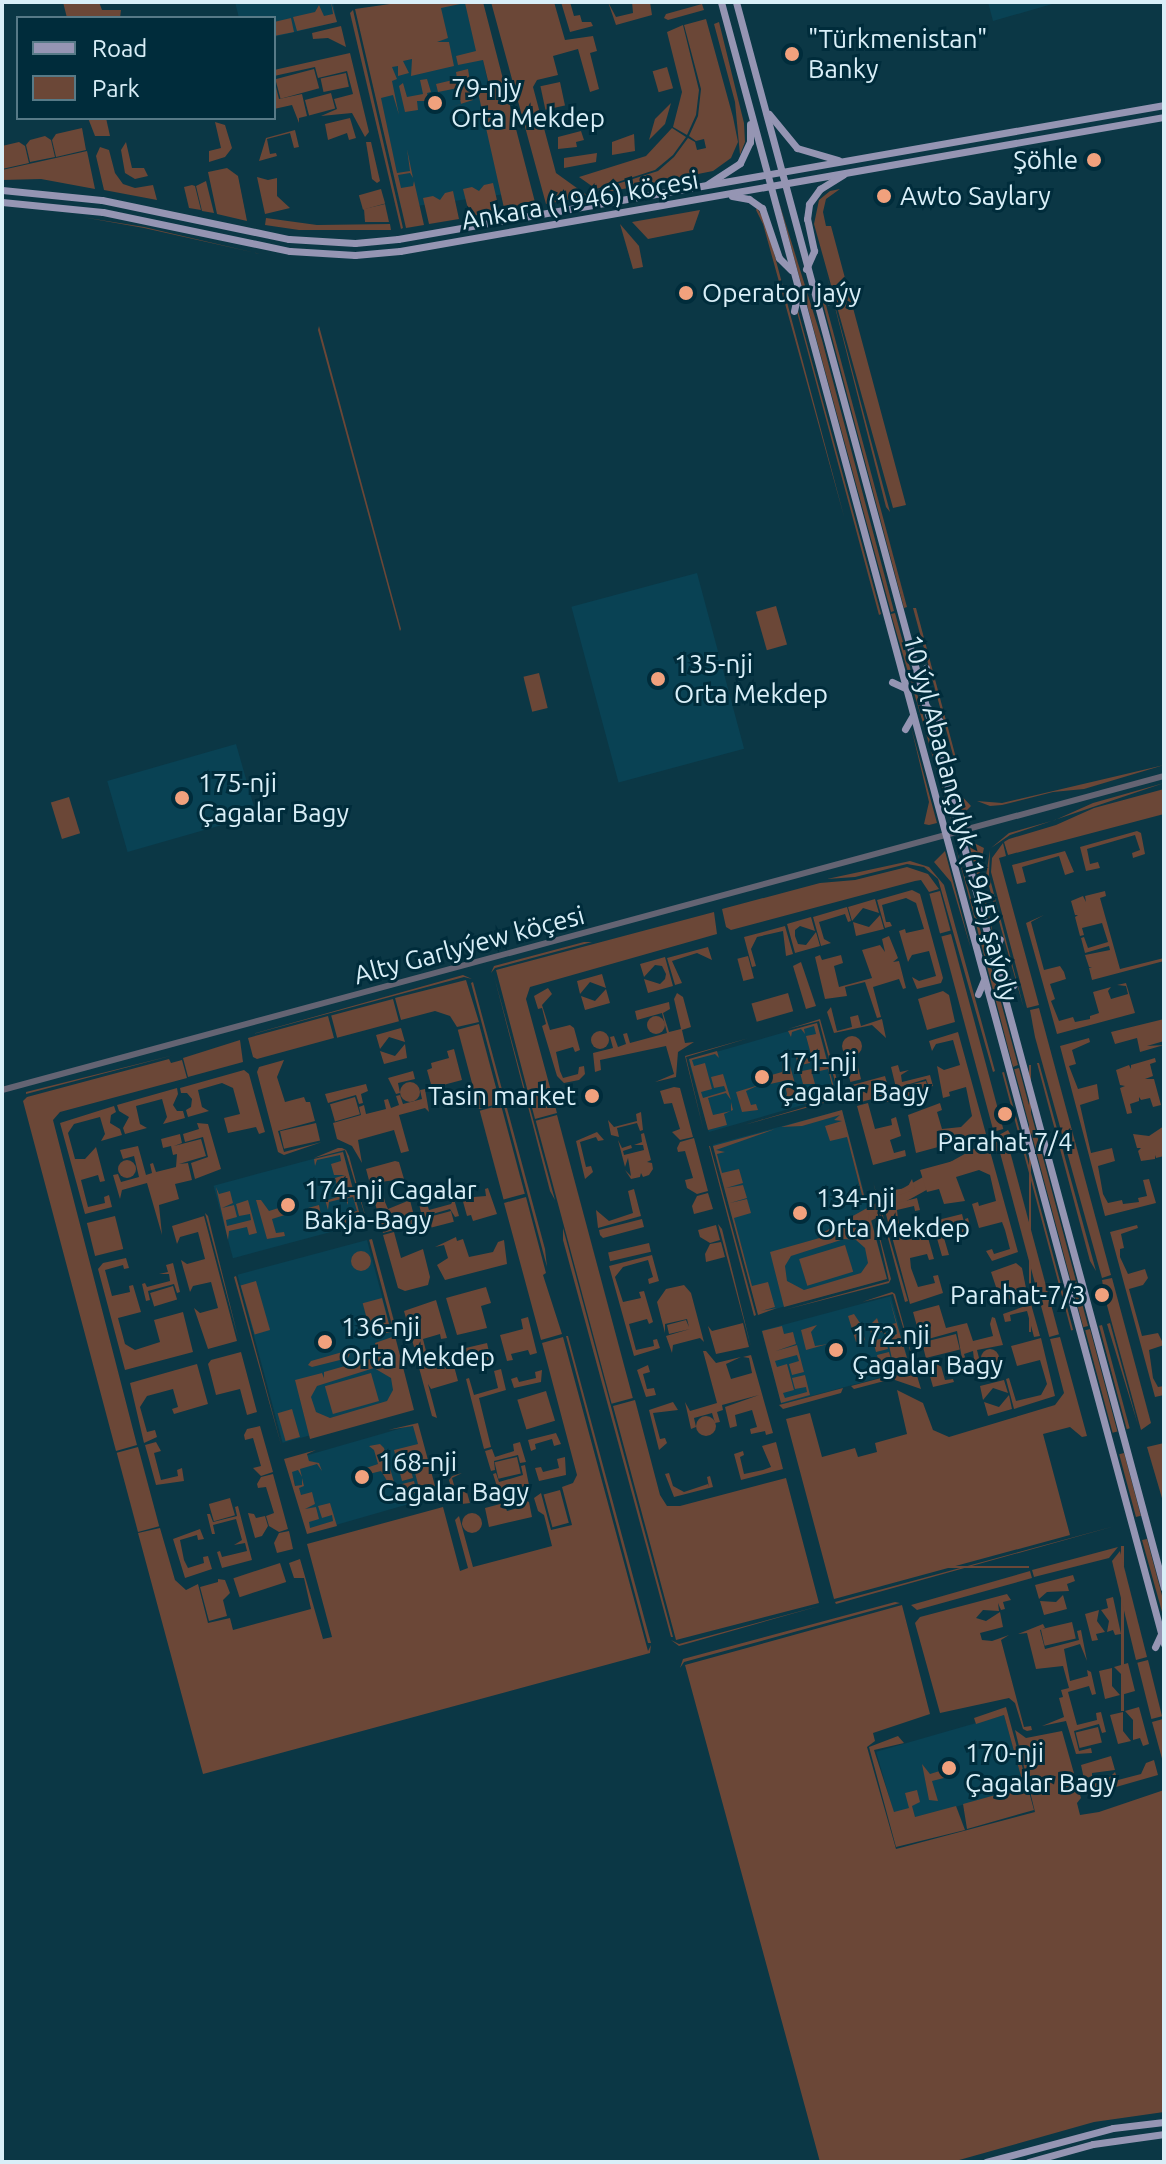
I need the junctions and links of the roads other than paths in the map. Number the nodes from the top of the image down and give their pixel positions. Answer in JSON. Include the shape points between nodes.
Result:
{"nodes":[{"id":1,"x":721,"y":2,"type":"edge"},
{"id":2,"x":736,"y":2,"type":"edge"},
{"id":3,"x":1164,"y":105,"type":"edge"},
{"id":4,"x":765,"y":107,"type":"junction"},
{"id":5,"x":750,"y":114,"type":"junction"},
{"id":6,"x":1164,"y":117,"type":"edge"},
{"id":7,"x":848,"y":162,"type":"junction"},
{"id":8,"x":850,"y":171,"type":"junction"},
{"id":9,"x":781,"y":173,"type":"junction"},
{"id":10,"x":767,"y":175,"type":"junction"},
{"id":11,"x":783,"y":183,"type":"junction"},
{"id":12,"x":770,"y":185,"type":"junction"},
{"id":13,"x":703,"y":186,"type":"junction"},
{"id":14,"x":2,"y":190,"type":"edge"},
{"id":15,"x":707,"y":198,"type":"junction"},
{"id":16,"x":2,"y":202,"type":"edge"},
{"id":17,"x":806,"y":269,"type":"junction"},
{"id":18,"x":793,"y":271,"type":"junction"},
{"id":19,"x":810,"y":284,"type":"junction"},
{"id":20,"x":798,"y":290,"type":"junction"},
{"id":21,"x":828,"y":301,"type":"dead end"},
{"id":22,"x":794,"y":311,"type":"dead end"},
{"id":23,"x":926,"y":668,"type":"dead end"},
{"id":24,"x":892,"y":682,"type":"dead end"},
{"id":25,"x":905,"y":688,"type":"junction"},
{"id":26,"x":920,"y":688,"type":"junction"},
{"id":27,"x":925,"y":705,"type":"junction"},
{"id":28,"x":913,"y":715,"type":"junction"},
{"id":29,"x":940,"y":721,"type":"dead end"},
{"id":30,"x":905,"y":729,"type":"dead end"},
{"id":31,"x":1164,"y":776,"type":"edge"},
{"id":32,"x":959,"y":831,"type":"junction"},
{"id":33,"x":945,"y":835,"type":"junction"},
{"id":34,"x":1000,"y":939,"type":"dead end"},
{"id":35,"x":966,"y":951,"type":"dead end"},
{"id":36,"x":993,"y":956,"type":"junction"},
{"id":37,"x":978,"y":958,"type":"junction"},
{"id":38,"x":997,"y":973,"type":"junction"},
{"id":39,"x":984,"y":980,"type":"junction"},
{"id":40,"x":1013,"y":985,"type":"dead end"},
{"id":41,"x":978,"y":994,"type":"dead end"},
{"id":42,"x":2,"y":1090,"type":"edge"},
{"id":43,"x":1164,"y":1588,"type":"edge"},
{"id":44,"x":1142,"y":1600,"type":"dead end"},
{"id":45,"x":1155,"y":1609,"type":"junction"},
{"id":46,"x":1161,"y":1634,"type":"junction"},
{"id":47,"x":1164,"y":1644,"type":"edge"},
{"id":48,"x":1155,"y":1647,"type":"dead end"},
{"id":49,"x":1164,"y":2122,"type":"edge"},
{"id":50,"x":1164,"y":2134,"type":"edge"},
{"id":51,"x":986,"y":2162,"type":"edge"},
{"id":52,"x":1028,"y":2162,"type":"edge"}],
"edges":[{"from":1,"to":5,"type":"main road","name":"10 ýyl Abadançylyk (1945) şaýoly"},
{"from":2,"to":4,"type":"main road","name":"10 ýyl Abadançylyk (1945) şaýoly"},
{"from":3,"to":7,"type":"main road","name":"Ankara (1946) köçesi"},
{"from":4,"to":7,"type":"main road","via":[[800,150]]},
{"from":4,"to":9,"type":"main road","name":"10 ýyl Abadançylyk (1945) şaýoly"},
{"from":5,"to":10,"type":"main road","name":"10 ýyl Abadançylyk (1945) şaýoly"},
{"from":5,"to":13,"type":"main road","via":[[750,142],[743,159]]},
{"from":6,"to":8,"type":"main road","name":"Ankara (1946) köçesi"},
{"from":7,"to":9,"type":"main road","name":"Ankara (1946) köçesi"},
{"from":8,"to":11,"type":"main road","name":"Ankara (1946) köçesi"},
{"from":8,"to":17,"type":"main road","via":[[825,185],[809,204],[814,251]]},
{"from":9,"to":10,"type":"main road","name":"Ankara (1946) köçesi"},
{"from":9,"to":11,"type":"main road","name":"10 ýyl Abadançylyk (1945) şaýoly"},
{"from":10,"to":12,"type":"main road","name":"10 ýyl Abadançylyk (1945) şaýoly"},
{"from":10,"to":13,"type":"main road","name":"Ankara (1946) köçesi"},
{"from":11,"to":12,"type":"main road","name":"Ankara (1946) köçesi"},
{"from":11,"to":17,"type":"main road","name":"10 ýyl Abadançylyk (1945) şaýoly"},
{"from":12,"to":15,"type":"main road","name":"Ankara (1946) köçesi"},
{"from":12,"to":18,"type":"main road","name":"10 ýyl Abadançylyk (1945) şaýoly"},
{"from":13,"to":14,"type":"main road","name":"Ankara (1946) köçesi","via":[[436,234],[355,243],[289,239],[102,200]]},
{"from":15,"to":16,"type":"main road","name":"Ankara (1946) köçesi","via":[[438,246],[355,255],[290,251],[103,212]]},
{"from":15,"to":18,"type":"main road","via":[[741,197],[759,205],[779,258]]},
{"from":17,"to":19,"type":"main road","name":"10 ýyl Abadançylyk (1945) şaýoly"},
{"from":18,"to":20,"type":"main road","name":"10 ýyl Abadançylyk (1945) şaýoly"},
{"from":19,"to":21,"type":"main road"},
{"from":19,"to":26,"type":"main road","name":"10 ýyl Abadançylyk (1945) şaýoly"},
{"from":20,"to":22,"type":"main road"},
{"from":20,"to":25,"type":"main road","name":"10 ýyl Abadançylyk (1945) şaýoly"},
{"from":23,"to":26,"type":"main road"},
{"from":24,"to":25,"type":"main road"},
{"from":25,"to":28,"type":"main road","name":"10 ýyl Abadançylyk (1945) şaýoly"},
{"from":26,"to":27,"type":"main road","name":"10 ýyl Abadançylyk (1945) şaýoly"},
{"from":27,"to":29,"type":"main road"},
{"from":27,"to":32,"type":"main road","name":"10 ýyl Abadançylyk (1945) şaýoly"},
{"from":28,"to":30,"type":"main road"},
{"from":28,"to":33,"type":"main road","name":"10 ýyl Abadançylyk (1945) şaýoly"},
{"from":31,"to":32,"type":"street","name":"Alty Garlyýew köçesi"},
{"from":32,"to":33,"type":"street","name":"Alty Garlyýew köçesi"},
{"from":32,"to":36,"type":"main road","name":"10 ýyl Abadançylyk (1945) şaýoly"},
{"from":33,"to":37,"type":"main road","name":"10 ýyl Abadançylyk (1945) şaýoly"},
{"from":33,"to":42,"type":"street","name":"Alty Garlyýew köçesi"},
{"from":34,"to":36,"type":"main road"},
{"from":35,"to":37,"type":"main road"},
{"from":36,"to":38,"type":"main road","name":"10 ýyl Abadançylyk (1945) şaýoly"},
{"from":37,"to":39,"type":"main road","name":"10 ýyl Abadançylyk (1945) şaýoly"},
{"from":38,"to":40,"type":"main road"},
{"from":38,"to":43,"type":"main road","name":"10 ýyl Abadançylyk (1945) şaýoly"},
{"from":39,"to":41,"type":"main road"},
{"from":39,"to":45,"type":"main road","name":"10 ýyl Abadançylyk (1945) şaýoly"},
{"from":44,"to":45,"type":"main road"},
{"from":45,"to":46,"type":"main road","name":"10 ýyl Abadançylyk (1945) şaýoly"},
{"from":46,"to":47,"type":"main road","name":"10 ýyl Abadançylyk (1945) şaýoly"},
{"from":46,"to":48,"type":"main road"},
{"from":49,"to":51,"type":"main road","via":[[1113,2128]]},
{"from":50,"to":52,"type":"main road","via":[[1093,2144]]}]}
